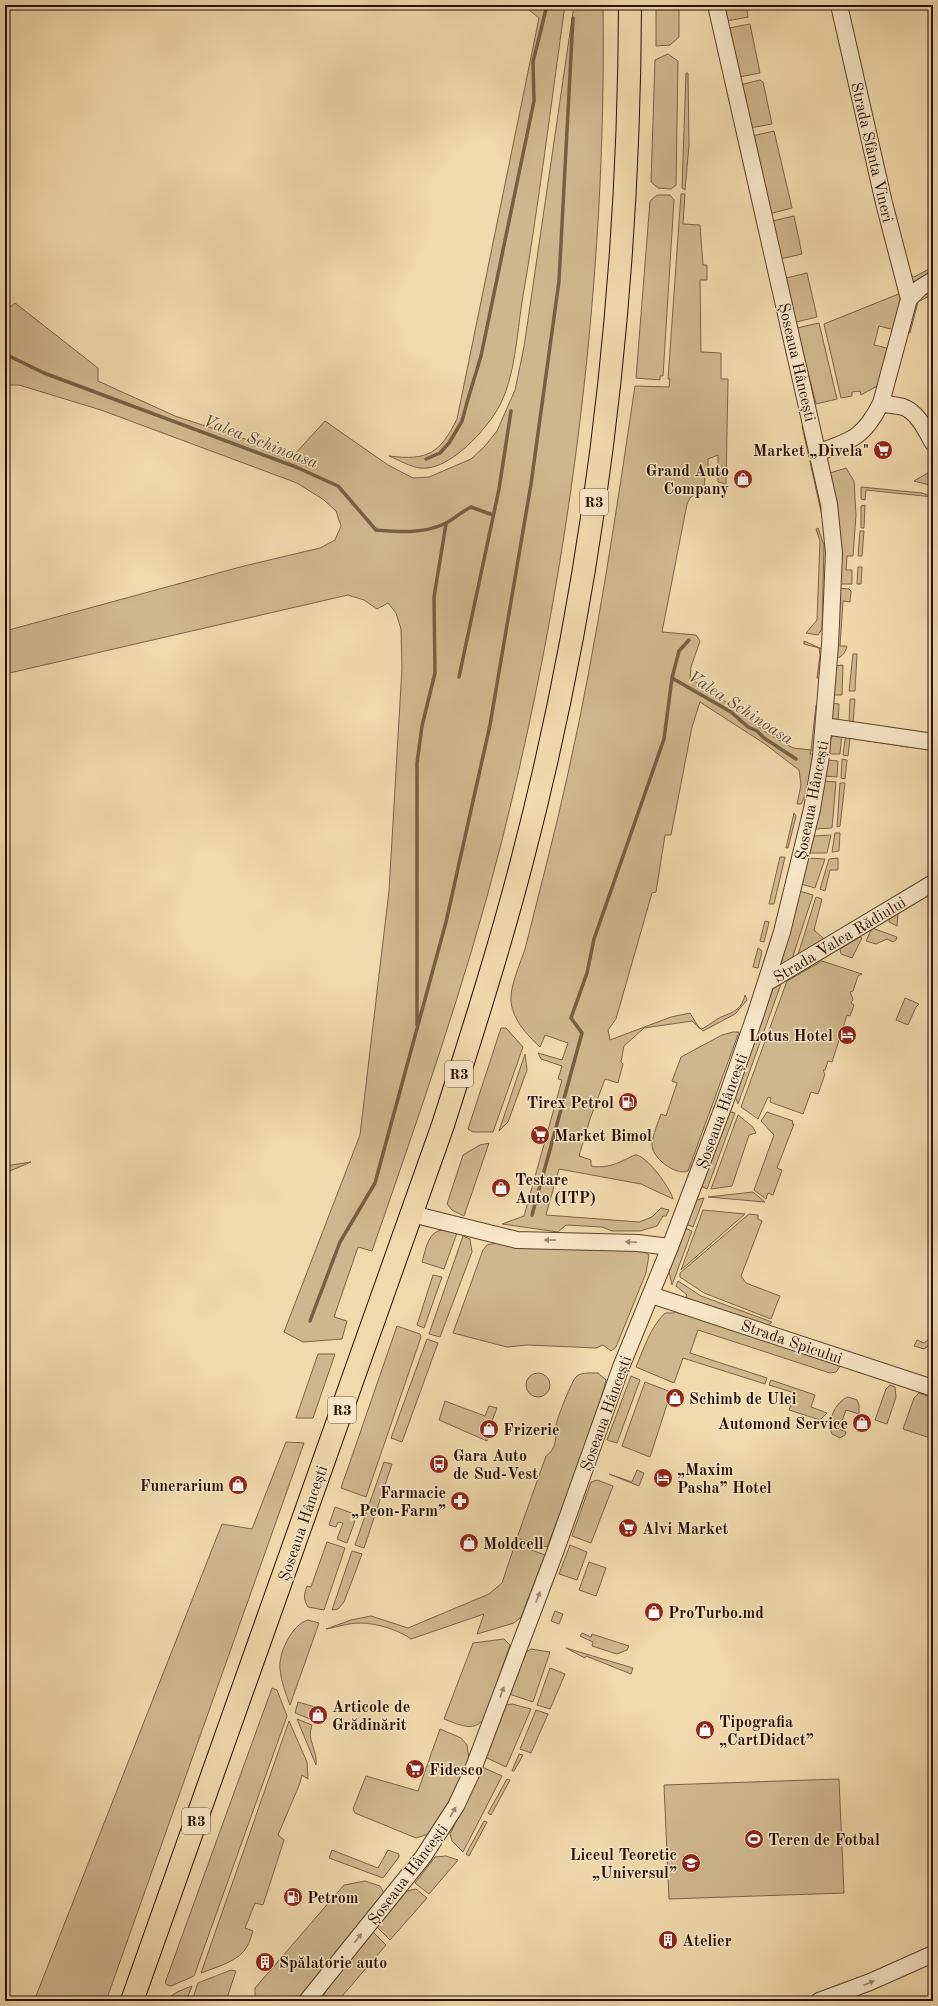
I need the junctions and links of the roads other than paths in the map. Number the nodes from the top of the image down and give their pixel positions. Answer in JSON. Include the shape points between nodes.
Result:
{"nodes":[{"id":1,"x":630,"y":5,"type":"edge"},
{"id":2,"x":716,"y":5,"type":"edge"},
{"id":3,"x":839,"y":5,"type":"edge"},
{"id":4,"x":933,"y":280,"type":"edge"},
{"id":5,"x":909,"y":299,"type":"junction"},
{"id":6,"x":882,"y":403,"type":"junction"},
{"id":7,"x":933,"y":443,"type":"edge"},
{"id":8,"x":819,"y":452,"type":"junction"},
{"id":9,"x":824,"y":726,"type":"junction"},
{"id":10,"x":933,"y":742,"type":"edge"},
{"id":11,"x":933,"y":884,"type":"edge"},
{"id":12,"x":766,"y":982,"type":"junction"},
{"id":13,"x":412,"y":1214,"type":"junction"},
{"id":14,"x":670,"y":1247,"type":"junction"},
{"id":15,"x":651,"y":1295,"type":"junction"},
{"id":16,"x":933,"y":1388,"type":"edge"},
{"id":17,"x":933,"y":1954,"type":"edge"},
{"id":18,"x":132,"y":2001,"type":"edge"},
{"id":19,"x":307,"y":2001,"type":"edge"},
{"id":20,"x":819,"y":2001,"type":"edge"}],
"edges":[{"from":1,"to":13,"type":"highway","name":"Șoseaua Hâncești","number":"R3","via":[[625,194],[618,301],[604,431],[569,653],[506,924],[443,1125]]},
{"from":2,"to":8,"type":"street","name":"Șoseaua Hâncești"},
{"from":3,"to":5,"type":"street","name":"Strada Sfânta Vineri","via":[[884,203]]},
{"from":4,"to":5,"type":"street"},
{"from":5,"to":6,"type":"street"},
{"from":6,"to":7,"type":"street","via":[[904,407],[912,412]]},
{"from":6,"to":8,"type":"street","via":[[859,435],[849,442]]},
{"from":8,"to":9,"type":"street","name":"Șoseaua Hâncești","via":[[829,504],[834,553]]},
{"from":9,"to":10,"type":"street"},
{"from":9,"to":12,"type":"street","name":"Șoseaua Hâncești","via":[[812,809],[782,932]]},
{"from":11,"to":12,"type":"street","name":"Strada Valea Rădiului"},
{"from":12,"to":14,"type":"street","name":"Șoseaua Hâncești","via":[[725,1102]]},
{"from":14,"to":13,"type":"street","one_way":true,"via":[[638,1242],[517,1240]]},
{"from":13,"to":18,"type":"highway","name":"Șoseaua Hâncești","number":"R3"},
{"from":14,"to":15,"type":"street","name":"Șoseaua Hâncești"},
{"from":15,"to":16,"type":"street","name":"Strada Spicului"},
{"from":19,"to":15,"type":"street","name":"Șoseaua Hâncești","one_way":true,"via":[[423,1857],[456,1806],[472,1772],[554,1555],[621,1367]]},
{"from":20,"to":17,"type":"street","one_way":true}]}
